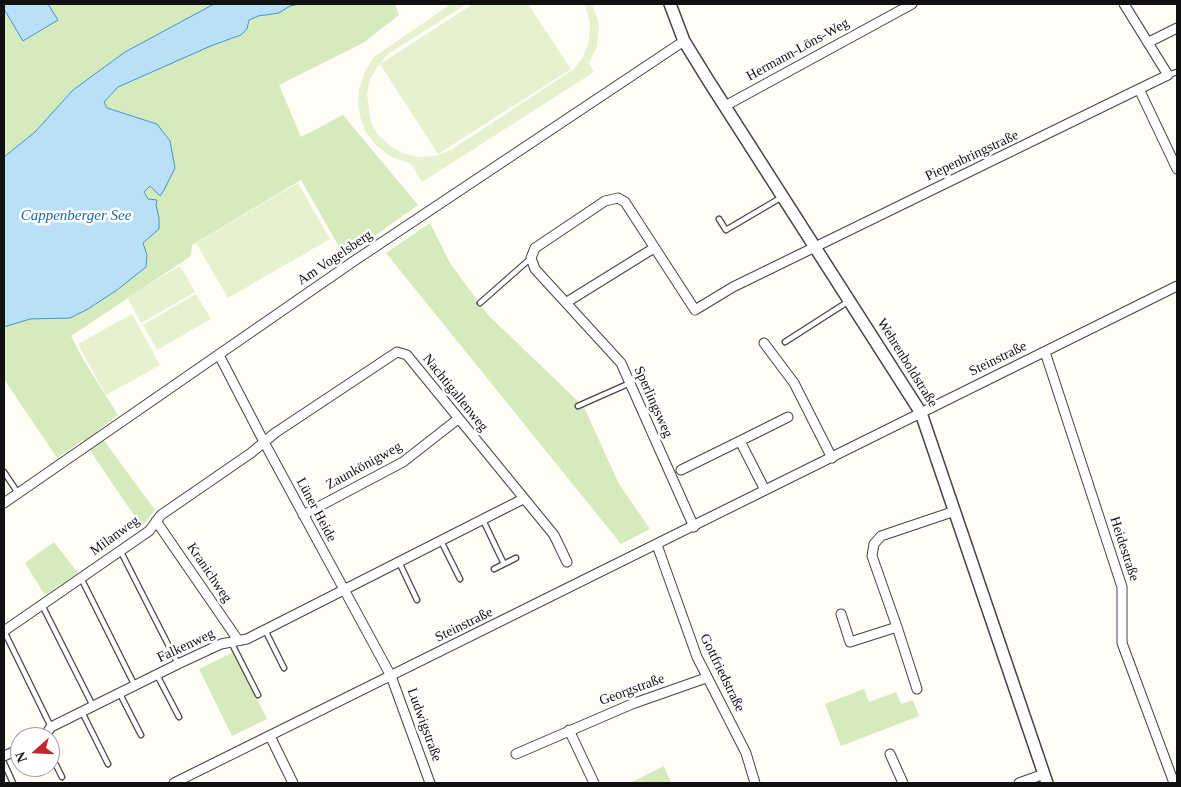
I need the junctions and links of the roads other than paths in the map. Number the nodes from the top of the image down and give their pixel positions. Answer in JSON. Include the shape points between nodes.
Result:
{"nodes":[{"id":1,"x":670,"y":4,"type":"edge"},
{"id":2,"x":912,"y":4,"type":"edge"},
{"id":3,"x":1124,"y":4,"type":"edge"},
{"id":4,"x":1177,"y":28,"type":"edge"},
{"id":5,"x":684,"y":41,"type":"junction"},
{"id":6,"x":1149,"y":42,"type":"junction"},
{"id":7,"x":1173,"y":74,"type":"edge"},
{"id":8,"x":1139,"y":89,"type":"junction"},
{"id":9,"x":725,"y":106,"type":"junction"},
{"id":10,"x":1177,"y":169,"type":"edge"},
{"id":11,"x":783,"y":196,"type":"junction"},
{"id":12,"x":719,"y":219,"type":"dead end"},
{"id":13,"x":816,"y":247,"type":"junction"},
{"id":14,"x":654,"y":248,"type":"junction"},
{"id":15,"x":531,"y":258,"type":"junction"},
{"id":16,"x":1177,"y":286,"type":"edge"},
{"id":17,"x":850,"y":300,"type":"junction"},
{"id":18,"x":567,"y":302,"type":"junction"},
{"id":19,"x":480,"y":303,"type":"dead end"},
{"id":20,"x":785,"y":342,"type":"dead end"},
{"id":21,"x":764,"y":343,"type":"dead end"},
{"id":22,"x":1045,"y":352,"type":"junction"},
{"id":23,"x":219,"y":355,"type":"junction"},
{"id":24,"x":630,"y":383,"type":"junction"},
{"id":25,"x":578,"y":406,"type":"dead end"},
{"id":26,"x":921,"y":413,"type":"junction"},
{"id":27,"x":788,"y":417,"type":"dead end"},
{"id":28,"x":458,"y":419,"type":"junction"},
{"id":29,"x":740,"y":441,"type":"junction"},
{"id":30,"x":264,"y":442,"type":"junction"},
{"id":31,"x":832,"y":458,"type":"junction"},
{"id":32,"x":681,"y":470,"type":"dead end"},
{"id":33,"x":4,"y":472,"type":"edge"},
{"id":34,"x":765,"y":490,"type":"junction"},
{"id":35,"x":18,"y":493,"type":"junction"},
{"id":36,"x":523,"y":499,"type":"junction"},
{"id":37,"x":4,"y":503,"type":"edge"},
{"id":38,"x":955,"y":511,"type":"junction"},
{"id":39,"x":303,"y":515,"type":"junction"},
{"id":40,"x":483,"y":520,"type":"junction"},
{"id":41,"x":156,"y":521,"type":"junction"},
{"id":42,"x":694,"y":527,"type":"junction"},
{"id":43,"x":441,"y":541,"type":"junction"},
{"id":44,"x":657,"y":545,"type":"junction"},
{"id":45,"x":120,"y":550,"type":"junction"},
{"id":46,"x":516,"y":558,"type":"dead end"},
{"id":47,"x":399,"y":562,"type":"junction"},
{"id":48,"x":567,"y":562,"type":"dead end"},
{"id":49,"x":504,"y":564,"type":"junction"},
{"id":50,"x":494,"y":569,"type":"dead end"},
{"id":51,"x":81,"y":577,"type":"junction"},
{"id":52,"x":460,"y":580,"type":"dead end"},
{"id":53,"x":344,"y":590,"type":"junction"},
{"id":54,"x":417,"y":600,"type":"dead end"},
{"id":55,"x":42,"y":604,"type":"junction"},
{"id":56,"x":841,"y":614,"type":"dead end"},
{"id":57,"x":896,"y":627,"type":"junction"},
{"id":58,"x":265,"y":630,"type":"junction"},
{"id":59,"x":4,"y":631,"type":"edge"},
{"id":60,"x":235,"y":641,"type":"junction"},
{"id":61,"x":178,"y":664,"type":"junction"},
{"id":62,"x":284,"y":668,"type":"dead end"},
{"id":63,"x":157,"y":675,"type":"junction"},
{"id":64,"x":391,"y":676,"type":"junction"},
{"id":65,"x":706,"y":678,"type":"junction"},
{"id":66,"x":135,"y":686,"type":"junction"},
{"id":67,"x":917,"y":689,"type":"dead end"},
{"id":68,"x":120,"y":694,"type":"junction"},
{"id":69,"x":258,"y":695,"type":"dead end"},
{"id":70,"x":93,"y":706,"type":"junction"},
{"id":71,"x":82,"y":712,"type":"junction"},
{"id":72,"x":179,"y":717,"type":"dead end"},
{"id":73,"x":51,"y":727,"type":"joint"},
{"id":74,"x":569,"y":730,"type":"junction"},
{"id":75,"x":141,"y":735,"type":"dead end"},
{"id":76,"x":270,"y":736,"type":"junction"},
{"id":77,"x":516,"y":754,"type":"dead end"},
{"id":78,"x":890,"y":754,"type":"dead end"},
{"id":79,"x":4,"y":763,"type":"edge"},
{"id":80,"x":108,"y":764,"type":"dead end"},
{"id":81,"x":1174,"y":772,"type":"edge"},
{"id":82,"x":60,"y":773,"type":"edge"},
{"id":83,"x":62,"y":777,"type":"dead end"},
{"id":84,"x":1046,"y":779,"type":"edge"},
{"id":85,"x":13,"y":783,"type":"edge"},
{"id":86,"x":174,"y":783,"type":"edge"},
{"id":87,"x":293,"y":783,"type":"edge"},
{"id":88,"x":430,"y":783,"type":"edge"},
{"id":89,"x":594,"y":783,"type":"edge"},
{"id":90,"x":755,"y":783,"type":"edge"},
{"id":91,"x":903,"y":783,"type":"edge"},
{"id":92,"x":1019,"y":783,"type":"edge"},
{"id":93,"x":1174,"y":783,"type":"edge"}],
"edges":[{"from":1,"to":5,"type":"street","name":"Wehrenboldstraße"},
{"from":2,"to":9,"type":"street","name":"Hermann-Löns-Weg"},
{"from":3,"to":6,"type":"street"},
{"from":4,"to":6,"type":"street"},
{"from":5,"to":9,"type":"street","name":"Wehrenboldstraße"},
{"from":5,"to":23,"type":"street","name":"Am Vogelsberg"},
{"from":6,"to":7,"type":"street"},
{"from":7,"to":8,"type":"street","name":"Piepenbringstraße"},
{"from":8,"to":10,"type":"street"},
{"from":8,"to":13,"type":"street","name":"Piepenbringstraße"},
{"from":9,"to":11,"type":"street","name":"Wehrenboldstraße"},
{"from":11,"to":12,"type":"lane","via":[[726,230]]},
{"from":11,"to":13,"type":"street","name":"Wehrenboldstraße"},
{"from":13,"to":14,"type":"street","via":[[733,287],[696,310]]},
{"from":13,"to":17,"type":"street","name":"Wehrenboldstraße"},
{"from":14,"to":15,"type":"street","via":[[625,202],[614,198],[535,248]]},
{"from":14,"to":18,"type":"street"},
{"from":15,"to":18,"type":"street","name":"Sperlingsweg","via":[[535,269]]},
{"from":15,"to":19,"type":"lane"},
{"from":16,"to":22,"type":"street","name":"Steinstraße"},
{"from":17,"to":20,"type":"lane"},
{"from":17,"to":26,"type":"street","name":"Wehrenboldstraße"},
{"from":18,"to":24,"type":"street","name":"Sperlingsweg","via":[[617,356]]},
{"from":21,"to":31,"type":"street","via":[[794,383]]},
{"from":22,"to":26,"type":"street","name":"Steinstraße"},
{"from":22,"to":81,"type":"street","name":"Heidestraße","via":[[1122,587],[1122,643]]},
{"from":23,"to":30,"type":"street","name":"Lüner Heide"},
{"from":23,"to":35,"type":"street","name":"Am Vogelsberg"},
{"from":24,"to":25,"type":"lane"},
{"from":24,"to":42,"type":"street","name":"Sperlingsweg"},
{"from":26,"to":31,"type":"street","name":"Steinstraße"},
{"from":26,"to":38,"type":"street","name":"Wehrenboldstraße"},
{"from":27,"to":29,"type":"street"},
{"from":28,"to":30,"type":"street","name":"Nachtigallenweg","via":[[407,355],[397,352]]},
{"from":28,"to":36,"type":"street","name":"Nachtigallenweg"},
{"from":28,"to":39,"type":"street","name":"Zaunkönigweg","via":[[403,462]]},
{"from":29,"to":32,"type":"street"},
{"from":29,"to":34,"type":"street"},
{"from":30,"to":39,"type":"street","name":"Lüner Heide"},
{"from":30,"to":41,"type":"street","name":"Milanweg"},
{"from":31,"to":34,"type":"street","name":"Steinstraße"},
{"from":33,"to":35,"type":"lane"},
{"from":34,"to":42,"type":"street","name":"Steinstraße"},
{"from":35,"to":37,"type":"street","name":"Am Vogelsberg"},
{"from":36,"to":40,"type":"street","name":"Falkenweg"},
{"from":36,"to":48,"type":"street","name":"Nachtigallenweg","via":[[554,535]]},
{"from":38,"to":57,"type":"street","via":[[881,536],[874,544],[872,556]]},
{"from":38,"to":84,"type":"street","name":"Wehrenboldstraße"},
{"from":39,"to":53,"type":"street","name":"Lüner Heide"},
{"from":40,"to":43,"type":"street","name":"Falkenweg"},
{"from":40,"to":49,"type":"lane"},
{"from":41,"to":45,"type":"street","name":"Milanweg","via":[[149,531]]},
{"from":41,"to":60,"type":"street","name":"Kranichweg"},
{"from":42,"to":44,"type":"street","name":"Steinstraße"},
{"from":43,"to":47,"type":"street","name":"Falkenweg"},
{"from":43,"to":52,"type":"lane"},
{"from":44,"to":64,"type":"street","name":"Steinstraße"},
{"from":44,"to":65,"type":"street","name":"Gottfriedstraße"},
{"from":45,"to":51,"type":"street","name":"Milanweg"},
{"from":45,"to":61,"type":"lane"},
{"from":46,"to":49,"type":"lane"},
{"from":47,"to":53,"type":"street","name":"Falkenweg"},
{"from":47,"to":54,"type":"lane"},
{"from":49,"to":50,"type":"lane"},
{"from":51,"to":55,"type":"street","name":"Milanweg"},
{"from":51,"to":66,"type":"lane"},
{"from":53,"to":58,"type":"street","name":"Falkenweg"},
{"from":53,"to":64,"type":"street","name":"Lüner Heide"},
{"from":55,"to":59,"type":"street","name":"Milanweg"},
{"from":55,"to":70,"type":"lane"},
{"from":56,"to":57,"type":"street","via":[[850,642]]},
{"from":57,"to":67,"type":"street"},
{"from":58,"to":60,"type":"street","name":"Falkenweg"},
{"from":58,"to":62,"type":"lane"},
{"from":59,"to":73,"type":"lane"},
{"from":60,"to":61,"type":"street","name":"Falkenweg"},
{"from":60,"to":69,"type":"lane"},
{"from":61,"to":63,"type":"street","name":"Falkenweg"},
{"from":63,"to":66,"type":"street","name":"Falkenweg"},
{"from":63,"to":72,"type":"lane"},
{"from":64,"to":76,"type":"street","name":"Steinstraße"},
{"from":64,"to":88,"type":"street","name":"Ludwigstraße"},
{"from":65,"to":74,"type":"street","name":"Georgstraße"},
{"from":65,"to":90,"type":"street","name":"Gottfriedstraße","via":[[746,752]]},
{"from":66,"to":68,"type":"street","name":"Falkenweg"},
{"from":68,"to":70,"type":"street","name":"Falkenweg"},
{"from":68,"to":75,"type":"lane"},
{"from":70,"to":71,"type":"street","name":"Falkenweg"},
{"from":71,"to":73,"type":"street","name":"Falkenweg"},
{"from":71,"to":80,"type":"lane"},
{"from":74,"to":77,"type":"street","name":"Georgstraße"},
{"from":74,"to":89,"type":"street"},
{"from":76,"to":86,"type":"street","name":"Steinstraße"},
{"from":76,"to":87,"type":"street"},
{"from":78,"to":91,"type":"street"},
{"from":79,"to":85,"type":"lane"},
{"from":81,"to":93,"type":"street","name":"Heidestraße"},
{"from":82,"to":83,"type":"lane"},
{"from":84,"to":92,"type":"street","name":"Wehrenboldstraße"}]}
